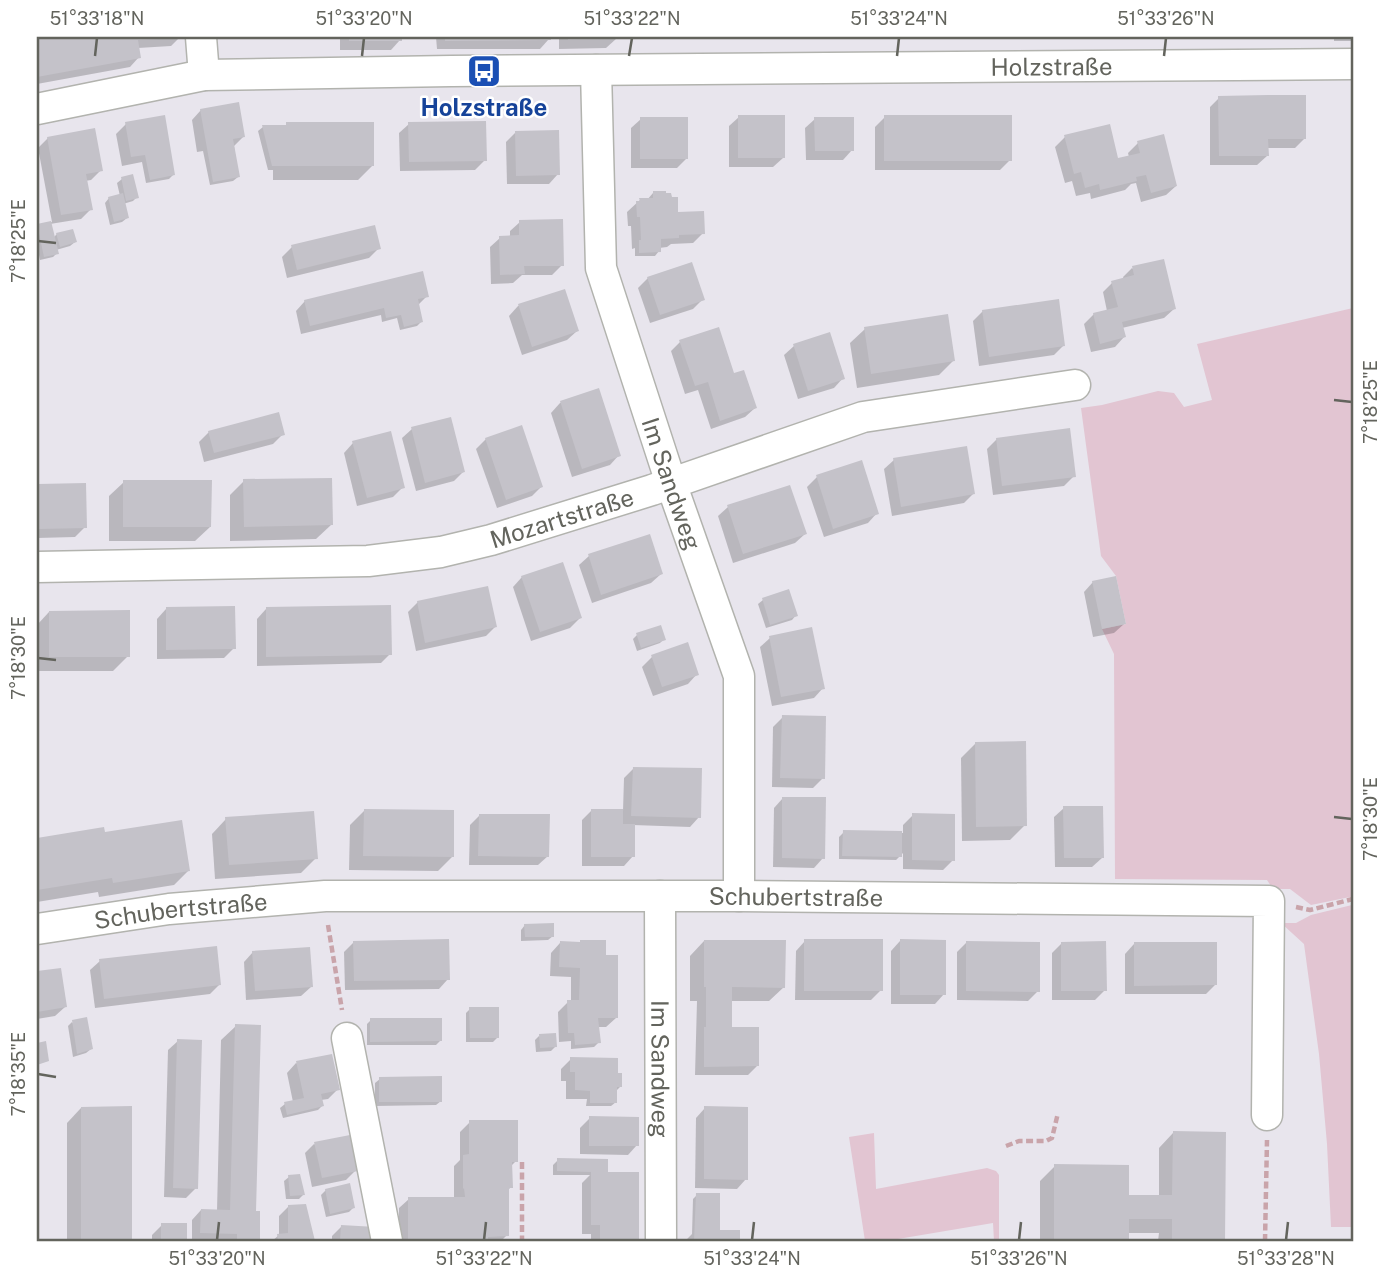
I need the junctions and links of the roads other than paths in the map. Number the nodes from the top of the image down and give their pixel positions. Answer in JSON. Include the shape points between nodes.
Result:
{"nodes":[{"id":1,"x":201,"y":37,"type":"edge"},
{"id":2,"x":1353,"y":64,"type":"edge"},
{"id":3,"x":596,"y":70,"type":"junction"},
{"id":4,"x":204,"y":75,"type":"junction"},
{"id":5,"x":37,"y":108,"type":"edge"},
{"id":6,"x":1075,"y":385,"type":"dead end"},
{"id":7,"x":671,"y":483,"type":"junction"},
{"id":8,"x":37,"y":567,"type":"edge"},
{"id":9,"x":660,"y":896,"type":"junction"},
{"id":10,"x":738,"y":896,"type":"junction"},
{"id":11,"x":37,"y":929,"type":"edge"},
{"id":12,"x":347,"y":1038,"type":"road end"},
{"id":13,"x":1267,"y":1115,"type":"road end"},
{"id":14,"x":387,"y":1241,"type":"edge"},
{"id":15,"x":661,"y":1241,"type":"edge"}],
"edges":[{"from":1,"to":4,"type":"street"},
{"from":2,"to":3,"type":"street","name":"Holzstraße"},
{"from":3,"to":4,"type":"street","name":"Holzstraße"},
{"from":3,"to":7,"type":"street","name":"Im Sandweg","via":[[601,268]]},
{"from":4,"to":5,"type":"street","name":"Holzstraße"},
{"from":6,"to":7,"type":"street","name":"Mozartstraße","via":[[863,417]]},
{"from":7,"to":8,"type":"street","name":"Mozartstraße","via":[[441,552],[368,561]]},
{"from":7,"to":10,"type":"street","name":"Im Sandweg","via":[[738,676]]},
{"from":9,"to":10,"type":"street","name":"Schubertstraße"},
{"from":9,"to":11,"type":"street","name":"Schubertstraße","via":[[324,896],[169,909]]},
{"from":9,"to":15,"type":"street","name":"Im Sandweg"},
{"from":10,"to":13,"type":"street","name":"Schubertstraße","via":[[1269,901]]},
{"from":12,"to":14,"type":"street"}]}
